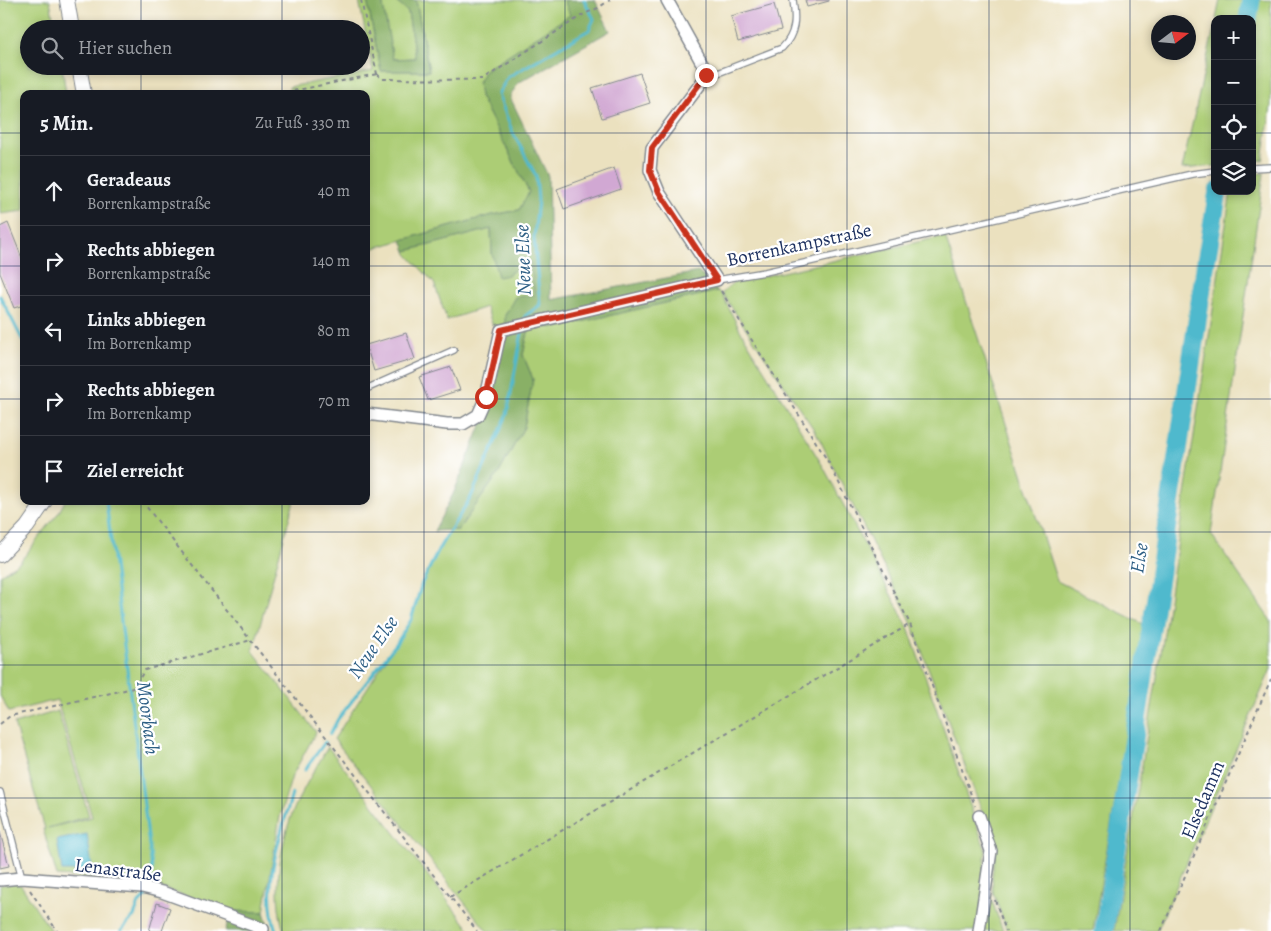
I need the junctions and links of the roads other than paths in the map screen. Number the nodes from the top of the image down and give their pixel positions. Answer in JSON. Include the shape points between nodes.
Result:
{"nodes":[{"id":1,"x":67,"y":0,"type":"edge"},
{"id":2,"x":667,"y":0,"type":"edge"},
{"id":3,"x":793,"y":0,"type":"edge"},
{"id":4,"x":70,"y":20,"type":"edge"},
{"id":5,"x":81,"y":75,"type":"edge"},
{"id":6,"x":706,"y":75,"type":"junction"},
{"id":7,"x":83,"y":90,"type":"edge"},
{"id":8,"x":1271,"y":167,"type":"edge"},
{"id":9,"x":1256,"y":168,"type":"edge"},
{"id":10,"x":1211,"y":172,"type":"edge"},
{"id":11,"x":717,"y":280,"type":"junction"},
{"id":12,"x":454,"y":350,"type":"dead end"},
{"id":13,"x":370,"y":386,"type":"edge"},
{"id":14,"x":370,"y":414,"type":"edge"},
{"id":15,"x":43,"y":505,"type":"edge"},
{"id":16,"x":0,"y":555,"type":"edge"},
{"id":17,"x":0,"y":792,"type":"edge"},
{"id":18,"x":979,"y":816,"type":"road end"},
{"id":19,"x":22,"y":878,"type":"junction"},
{"id":20,"x":0,"y":880,"type":"edge"},
{"id":21,"x":263,"y":929,"type":"dead end"},
{"id":22,"x":979,"y":931,"type":"edge"}],
"edges":[{"from":1,"to":4,"type":"street"},
{"from":2,"to":6,"type":"street"},
{"from":3,"to":6,"type":"lane","via":[[794,28],[782,48]]},
{"from":5,"to":7,"type":"street"},
{"from":6,"to":11,"type":"street","via":[[652,148],[650,170],[659,192]]},
{"from":8,"to":9,"type":"lane"},
{"from":10,"to":11,"type":"lane","name":"Borrenkampstraße"},
{"from":11,"to":14,"type":"street","name":"Borrenkampstraße","via":[[501,330],[486,397],[478,415],[463,424]]},
{"from":12,"to":13,"type":"lane"},
{"from":15,"to":16,"type":"street"},
{"from":17,"to":19,"type":"lane"},
{"from":18,"to":22,"type":"street","via":[[991,851]]},
{"from":19,"to":20,"type":"street","name":"Lenastraße"},
{"from":19,"to":21,"type":"street","name":"Lenastraße","via":[[142,887]]}]}
